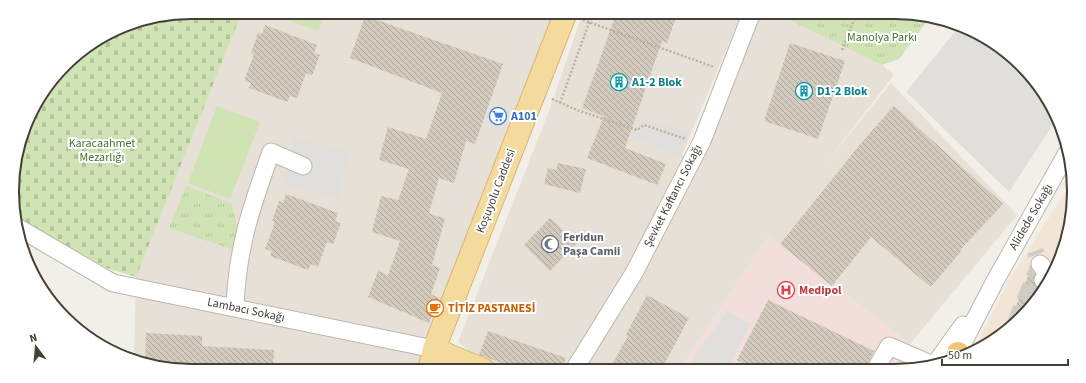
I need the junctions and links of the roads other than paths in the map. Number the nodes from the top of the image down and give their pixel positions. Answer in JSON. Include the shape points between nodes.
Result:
{"nodes":[{"id":1,"x":564,"y":19,"type":"edge"},
{"id":2,"x":749,"y":19,"type":"edge"},
{"id":3,"x":1064,"y":158,"type":"edge"},
{"id":4,"x":303,"y":166,"type":"dead end"},
{"id":5,"x":24,"y":231,"type":"edge"},
{"id":6,"x":995,"y":281,"type":"junction"},
{"id":7,"x":235,"y":308,"type":"junction"},
{"id":8,"x":434,"y":349,"type":"junction"},
{"id":9,"x":959,"y":352,"type":"edge"},
{"id":10,"x":939,"y":358,"type":"edge"},
{"id":11,"x":926,"y":361,"type":"edge"},
{"id":12,"x":430,"y":364,"type":"edge"},
{"id":13,"x":470,"y":364,"type":"edge"},
{"id":14,"x":578,"y":364,"type":"edge"},
{"id":15,"x":878,"y":364,"type":"edge"}],
"edges":[{"from":1,"to":8,"type":"main road","name":"Koşuyolu Caddesi"},
{"from":2,"to":14,"type":"street","name":"Şevket Kaftancı Sokağı","via":[[700,144],[634,273]]},
{"from":3,"to":6,"type":"street","name":"Alidede Sokağı"},
{"from":4,"to":7,"type":"street","via":[[271,152],[243,235]]},
{"from":5,"to":7,"type":"street","name":"Lambacı Sokağı","via":[[113,283]]},
{"from":6,"to":9,"type":"street","name":"Alidede Sokağı"},
{"from":6,"to":10,"type":"street","name":"Alidede Sokağı"},
{"from":7,"to":8,"type":"street","name":"Lambacı Sokağı"},
{"from":8,"to":12,"type":"main road","name":"Koşuyolu Caddesi"},
{"from":8,"to":13,"type":"main road","name":"Lambacı Sokağı"},
{"from":11,"to":15,"type":"street","via":[[889,346]]}]}
